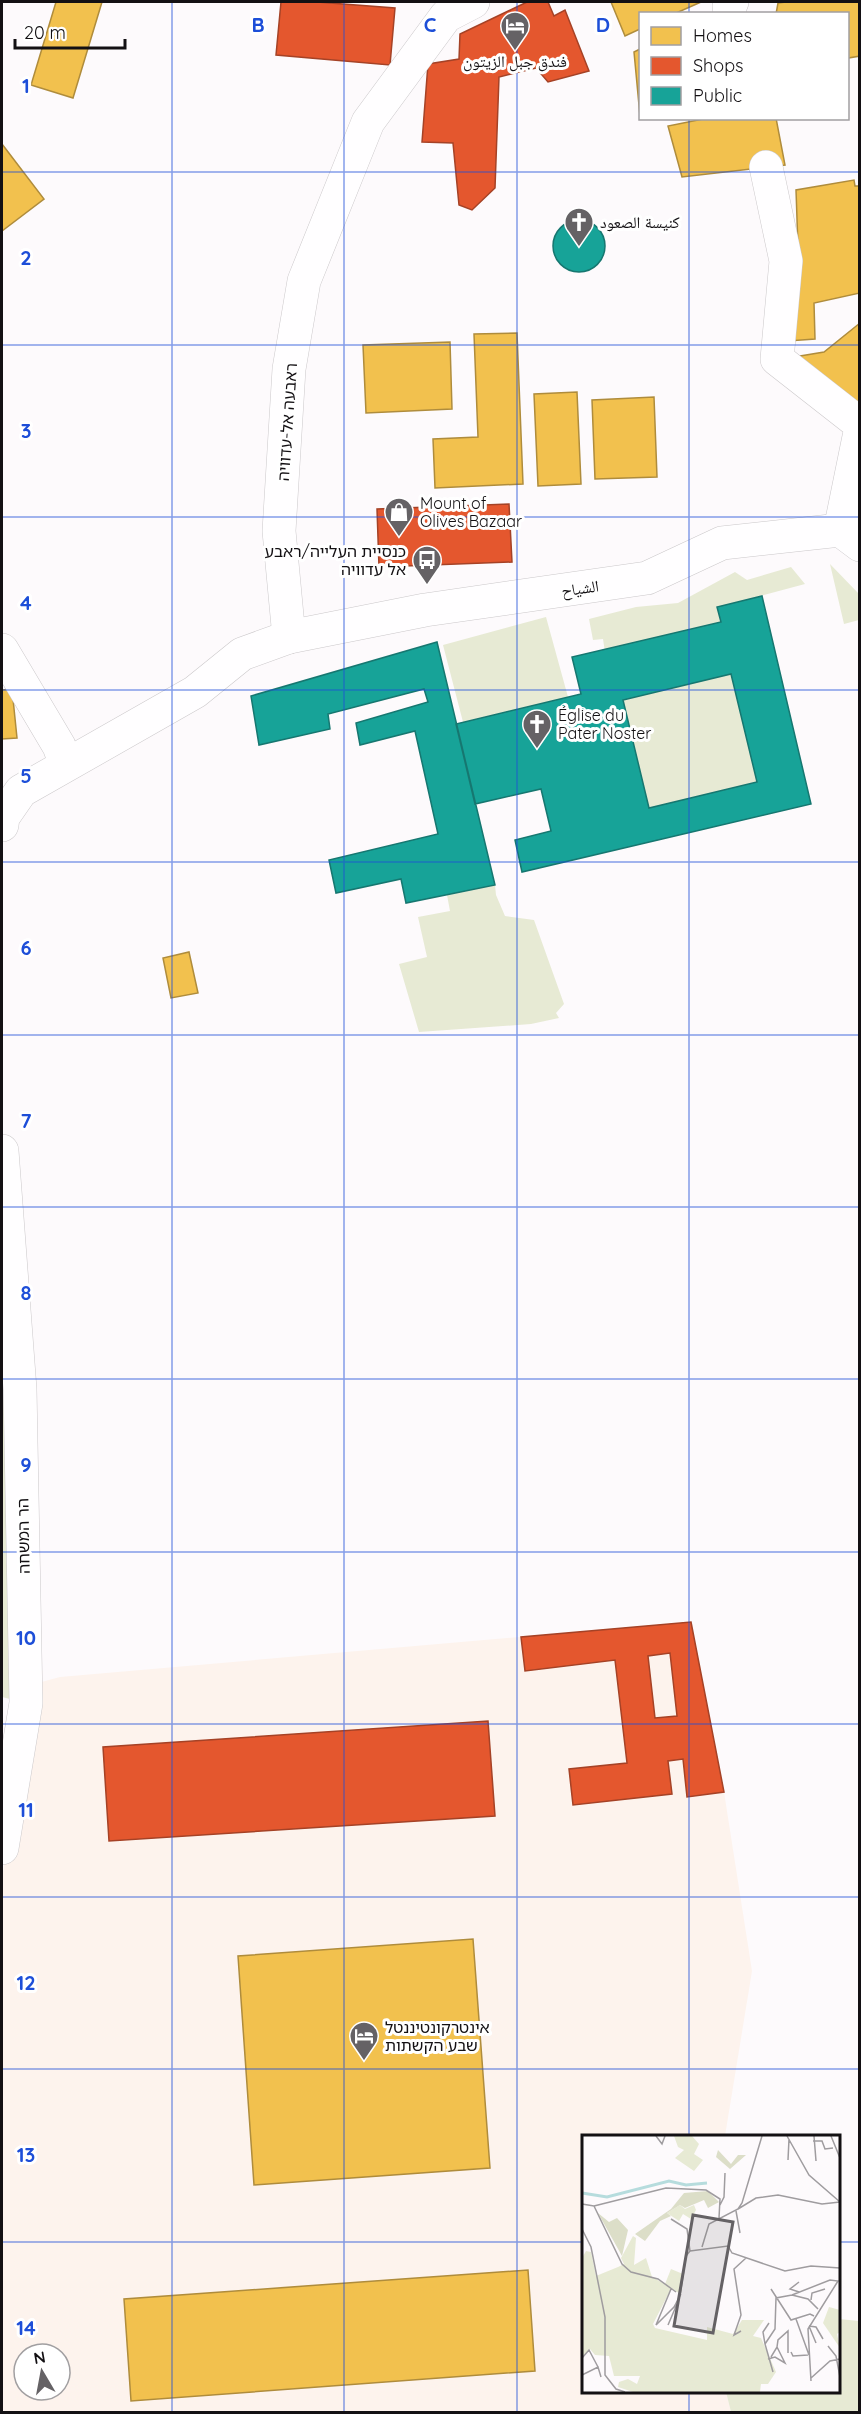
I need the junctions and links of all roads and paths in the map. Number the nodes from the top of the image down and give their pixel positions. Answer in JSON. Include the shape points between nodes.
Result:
{"nodes":[{"id":1,"x":473,"y":2,"type":"edge"},
{"id":2,"x":766,"y":167,"type":"dead end"},
{"id":3,"x":860,"y":424,"type":"edge"},
{"id":4,"x":860,"y":432,"type":"edge"},
{"id":5,"x":850,"y":537,"type":"edge"},
{"id":6,"x":290,"y":637,"type":"junction"},
{"id":7,"x":2,"y":650,"type":"edge"},
{"id":8,"x":66,"y":765,"type":"junction"},
{"id":9,"x":2,"y":825,"type":"edge"},
{"id":10,"x":2,"y":1151,"type":"edge"},
{"id":11,"x":26,"y":1703,"type":"junction"},
{"id":12,"x":2,"y":1758,"type":"edge"},
{"id":13,"x":2,"y":1848,"type":"edge"}],
"edges":[{"from":1,"to":6,"type":"street","name":"ראבעה אל-עדוויה","via":[[446,16],[368,122],[304,281],[289,369],[279,531]]},
{"from":2,"to":3,"type":"street","via":[[786,261],[777,359]]},
{"from":4,"to":5,"type":"street"},
{"from":5,"to":6,"type":"street","name":"الشياح","via":[[723,543],[647,578],[425,610]]},
{"from":6,"to":8,"type":"street","via":[[242,654],[195,692]]},
{"from":7,"to":8,"type":"street","via":[[59,746]]},
{"from":8,"to":9,"type":"street","via":[[21,791],[3,817]]},
{"from":10,"to":11,"type":"street","name":"הר המשחה","via":[[20,1389]]},
{"from":11,"to":12,"type":"street"},
{"from":11,"to":13,"type":"street","name":"הר המשחה"}]}
